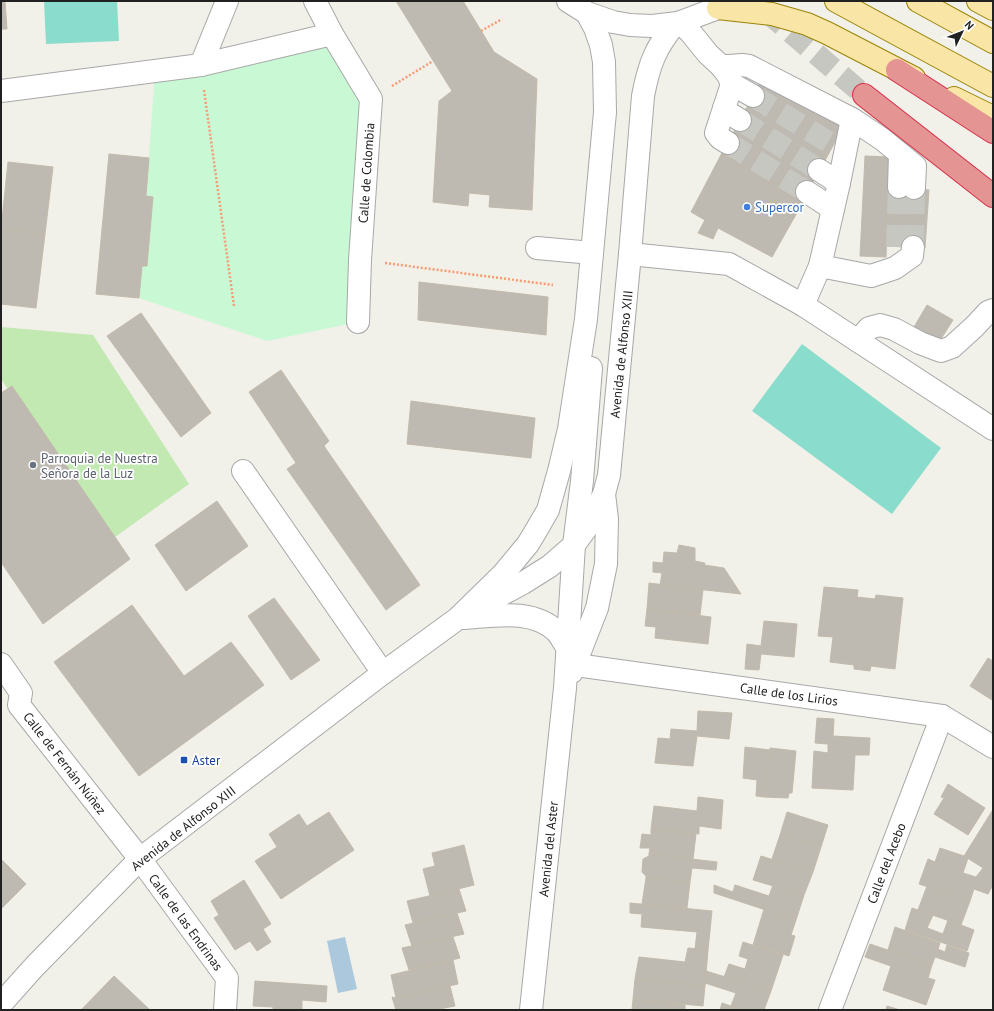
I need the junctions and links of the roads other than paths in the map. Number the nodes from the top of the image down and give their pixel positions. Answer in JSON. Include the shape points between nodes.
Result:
{"nodes":[{"id":1,"x":227,"y":1,"type":"edge"},
{"id":2,"x":315,"y":1,"type":"edge"},
{"id":3,"x":568,"y":1,"type":"edge"},
{"id":4,"x":836,"y":1,"type":"edge"},
{"id":5,"x":918,"y":1,"type":"edge"},
{"id":6,"x":978,"y":1,"type":"edge"},
{"id":7,"x":723,"y":5,"type":"edge"},
{"id":8,"x":993,"y":9,"type":"edge"},
{"id":9,"x":586,"y":13,"type":"junction"},
{"id":10,"x":677,"y":23,"type":"junction"},
{"id":11,"x":332,"y":34,"type":"junction"},
{"id":12,"x":993,"y":42,"type":"edge"},
{"id":13,"x":201,"y":65,"type":"junction"},
{"id":14,"x":721,"y":66,"type":"junction"},
{"id":15,"x":897,"y":70,"type":"junction"},
{"id":16,"x":732,"y":84,"type":"junction"},
{"id":17,"x":993,"y":86,"type":"edge"},
{"id":18,"x":1,"y":91,"type":"edge"},
{"id":19,"x":864,"y":95,"type":"tunnel mouth"},
{"id":20,"x":753,"y":96,"type":"tunnel mouth"},
{"id":21,"x":993,"y":117,"type":"edge"},
{"id":22,"x":852,"y":119,"type":"junction"},
{"id":23,"x":993,"y":132,"type":"edge"},
{"id":24,"x":728,"y":143,"type":"tunnel mouth"},
{"id":25,"x":819,"y":170,"type":"tunnel mouth"},
{"id":26,"x":839,"y":183,"type":"junction"},
{"id":27,"x":907,"y":188,"type":"tunnel mouth"},
{"id":28,"x":808,"y":192,"type":"tunnel mouth"},
{"id":29,"x":993,"y":196,"type":"edge"},
{"id":30,"x":833,"y":209,"type":"junction"},
{"id":31,"x":905,"y":247,"type":"tunnel mouth"},
{"id":32,"x":537,"y":248,"type":"dead end"},
{"id":33,"x":592,"y":253,"type":"junction"},
{"id":34,"x":630,"y":254,"type":"junction"},
{"id":35,"x":820,"y":266,"type":"junction"},
{"id":36,"x":803,"y":305,"type":"junction"},
{"id":37,"x":993,"y":310,"type":"edge"},
{"id":38,"x":586,"y":319,"type":"junction"},
{"id":39,"x":358,"y":322,"type":"dead end"},
{"id":40,"x":858,"y":340,"type":"junction"},
{"id":41,"x":993,"y":429,"type":"edge"},
{"id":42,"x":243,"y":471,"type":"dead end"},
{"id":43,"x":604,"y":494,"type":"junction"},
{"id":44,"x":574,"y":545,"type":"junction"},
{"id":45,"x":456,"y":619,"type":"junction"},
{"id":46,"x":572,"y":656,"type":"junction"},
{"id":47,"x":1,"y":664,"type":"edge"},
{"id":48,"x":383,"y":673,"type":"junction"},
{"id":49,"x":7,"y":686,"type":"edge"},
{"id":50,"x":942,"y":716,"type":"junction"},
{"id":51,"x":993,"y":748,"type":"edge"},
{"id":52,"x":140,"y":859,"type":"junction"},
{"id":53,"x":1,"y":1004,"type":"edge"},
{"id":54,"x":225,"y":1010,"type":"edge"},
{"id":55,"x":531,"y":1010,"type":"edge"},
{"id":56,"x":830,"y":1010,"type":"edge"}],
"edges":[{"from":1,"to":13,"type":"street"},
{"from":2,"to":11,"type":"street"},
{"from":3,"to":9,"type":"street"},
{"from":4,"to":17,"type":"main road"},
{"from":5,"to":12,"type":"main road"},
{"from":6,"to":8,"type":"main road"},
{"from":7,"to":10,"type":"street"},
{"from":7,"to":15,"type":"main road","via":[[772,14],[807,24]]},
{"from":9,"to":10,"type":"street","via":[[630,25]]},
{"from":9,"to":33,"type":"street","name":"Avenida de Alfonso XIII","via":[[601,45],[604,62],[605,112]]},
{"from":10,"to":14,"type":"street","via":[[685,27]]},
{"from":10,"to":34,"type":"street","name":"Avenida de Alfonso XIII","via":[[660,44],[647,74]]},
{"from":11,"to":13,"type":"street"},
{"from":11,"to":39,"type":"street","name":"Calle de Colombia","via":[[371,99]]},
{"from":13,"to":18,"type":"street"},
{"from":14,"to":16,"type":"street"},
{"from":14,"to":22,"type":"street","via":[[749,66]]},
{"from":15,"to":21,"type":"main road"},
{"from":15,"to":23,"type":"highway"},
{"from":16,"to":20,"type":"street"},
{"from":16,"to":24,"type":"street","via":[[732,114],[716,133]]},
{"from":19,"to":29,"type":"highway"},
{"from":22,"to":26,"type":"street","via":[[839,148]]},
{"from":22,"to":27,"type":"street","via":[[915,166]]},
{"from":25,"to":26,"type":"street"},
{"from":26,"to":30,"type":"street"},
{"from":28,"to":30,"type":"street"},
{"from":30,"to":35,"type":"street"},
{"from":31,"to":35,"type":"street","via":[[912,256],[895,268],[872,276]]},
{"from":32,"to":33,"type":"street"},
{"from":33,"to":38,"type":"street","name":"Avenida de Alfonso XIII"},
{"from":34,"to":36,"type":"street","via":[[729,264]]},
{"from":34,"to":43,"type":"street","name":"Avenida de Alfonso XIII","via":[[609,475]]},
{"from":35,"to":36,"type":"street"},
{"from":36,"to":40,"type":"street"},
{"from":37,"to":40,"type":"street","via":[[952,346],[941,351],[880,325],[868,328]]},
{"from":38,"to":44,"type":"street","via":[[591,375]]},
{"from":38,"to":45,"type":"street","name":"Avenida de Alfonso XIII","via":[[569,429],[548,510],[528,544],[504,574]]},
{"from":40,"to":41,"type":"street"},
{"from":42,"to":48,"type":"street"},
{"from":43,"to":44,"type":"street","name":"Avenida de Alfonso XIII","via":[[590,523]]},
{"from":43,"to":46,"type":"street","via":[[607,519],[606,564],[597,608]]},
{"from":44,"to":45,"type":"street","name":"Avenida de Alfonso XIII","via":[[550,566],[523,583]]},
{"from":44,"to":46,"type":"street"},
{"from":45,"to":46,"type":"street","via":[[506,615],[542,621],[556,632]]},
{"from":45,"to":48,"type":"street","name":"Avenida de Alfonso XIII"},
{"from":46,"to":50,"type":"street","name":"Calle de los Lirios"},
{"from":46,"to":55,"type":"street","name":"Avenida del Aster","via":[[565,688]]},
{"from":47,"to":49,"type":"street","name":"Calle de Fernán Núñez"},
{"from":48,"to":52,"type":"street","name":"Avenida de Alfonso XIII"},
{"from":49,"to":52,"type":"street","name":"Calle de Fernán Núñez","via":[[21,693],[19,705]]},
{"from":50,"to":51,"type":"street","name":"Calle de los Lirios"},
{"from":50,"to":56,"type":"street","name":"Calle del Acebo"},
{"from":52,"to":53,"type":"street","name":"Avenida de Alfonso XIII"},
{"from":52,"to":54,"type":"street","name":"Calle de las Endrinas","via":[[227,978]]}]}
